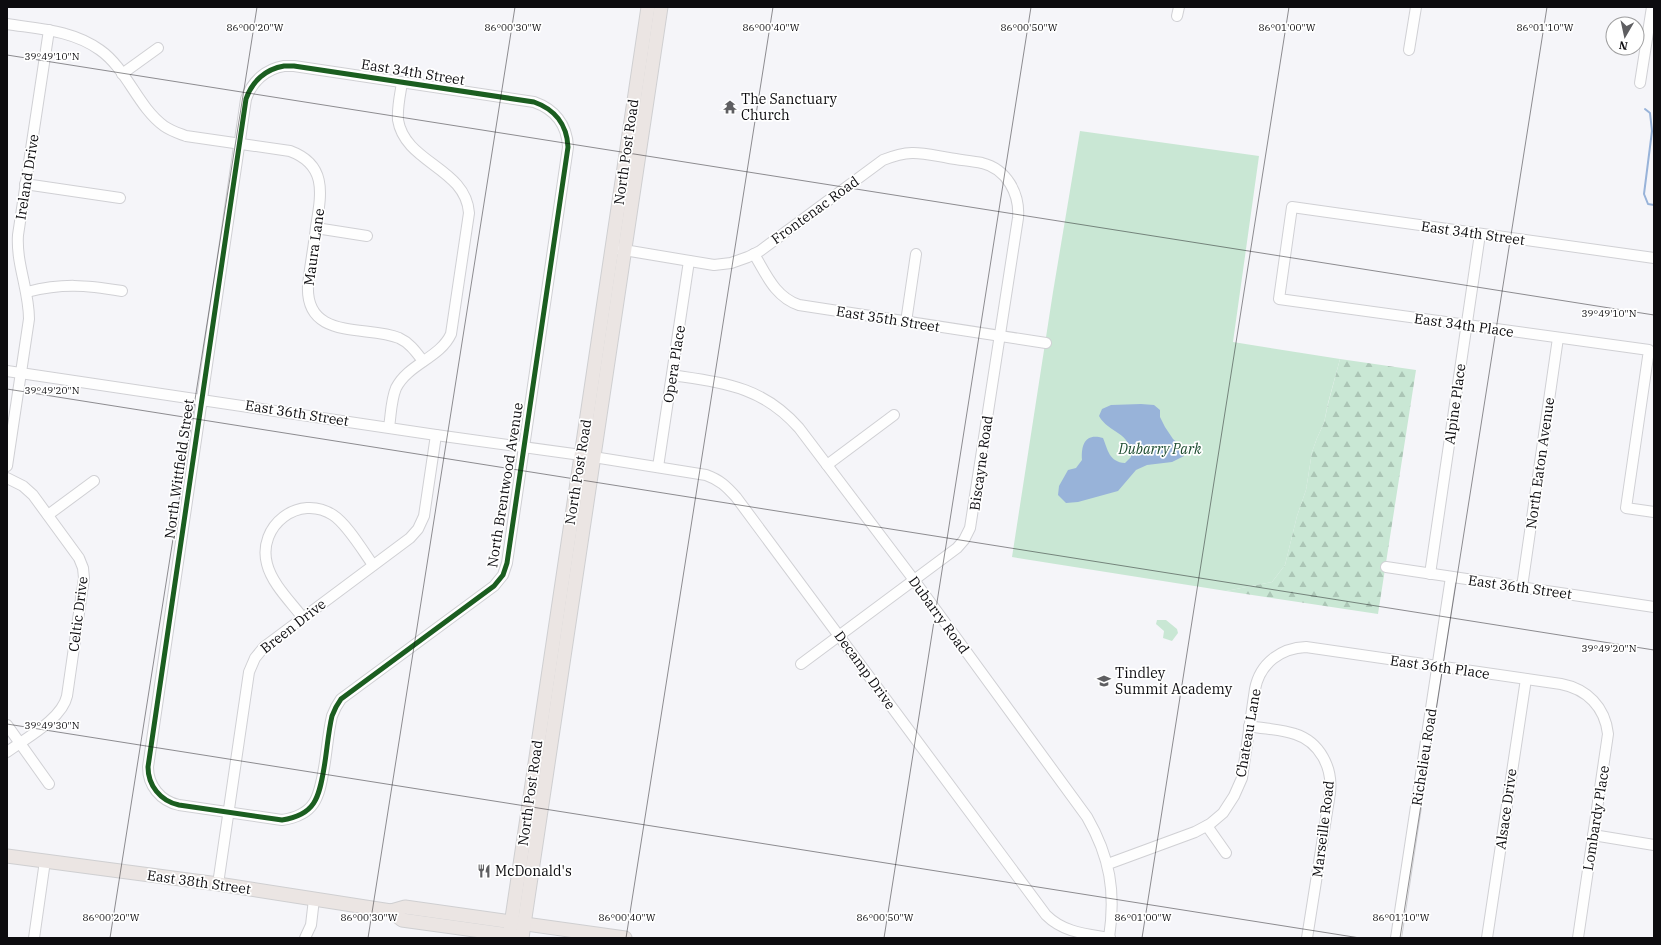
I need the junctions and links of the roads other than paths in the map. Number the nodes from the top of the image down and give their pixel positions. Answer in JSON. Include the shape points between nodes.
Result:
{"nodes":[{"id":1,"x":648,"y":7,"type":"edge"},
{"id":2,"x":661,"y":7,"type":"edge"},
{"id":3,"x":1416,"y":7,"type":"edge"},
{"id":4,"x":1652,"y":7,"type":"edge"},
{"id":5,"x":7,"y":24,"type":"edge"},
{"id":6,"x":49,"y":30,"type":"junction"},
{"id":7,"x":158,"y":48,"type":"dead end"},
{"id":8,"x":1409,"y":50,"type":"dead end"},
{"id":9,"x":122,"y":74,"type":"junction"},
{"id":10,"x":260,"y":77,"type":"joint"},
{"id":11,"x":402,"y":83,"type":"junction"},
{"id":12,"x":1640,"y":83,"type":"dead end"},
{"id":13,"x":559,"y":119,"type":"joint"},
{"id":14,"x":240,"y":144,"type":"junction"},
{"id":15,"x":26,"y":184,"type":"junction"},
{"id":16,"x":1010,"y":184,"type":"joint"},
{"id":17,"x":120,"y":198,"type":"dead end"},
{"id":18,"x":316,"y":228,"type":"junction"},
{"id":19,"x":1480,"y":234,"type":"junction"},
{"id":20,"x":367,"y":236,"type":"dead end"},
{"id":21,"x":618,"y":249,"type":"junction"},
{"id":22,"x":754,"y":254,"type":"junction"},
{"id":23,"x":916,"y":254,"type":"dead end"},
{"id":24,"x":1654,"y":258,"type":"edge"},
{"id":25,"x":689,"y":261,"type":"junction"},
{"id":26,"x":122,"y":291,"type":"dead end"},
{"id":27,"x":27,"y":292,"type":"junction"},
{"id":28,"x":1279,"y":299,"type":"joint"},
{"id":29,"x":906,"y":322,"type":"junction"},
{"id":30,"x":1467,"y":325,"type":"junction"},
{"id":31,"x":999,"y":336,"type":"junction"},
{"id":32,"x":1558,"y":338,"type":"junction"},
{"id":33,"x":1046,"y":343,"type":"dead end"},
{"id":34,"x":423,"y":361,"type":"junction"},
{"id":35,"x":7,"y":370,"type":"edge"},
{"id":36,"x":21,"y":373,"type":"junction"},
{"id":37,"x":672,"y":375,"type":"junction"},
{"id":38,"x":201,"y":399,"type":"junction"},
{"id":39,"x":894,"y":415,"type":"dead end"},
{"id":40,"x":389,"y":427,"type":"junction"},
{"id":41,"x":436,"y":435,"type":"junction"},
{"id":42,"x":524,"y":447,"type":"junction"},
{"id":43,"x":588,"y":456,"type":"junction"},
{"id":44,"x":7,"y":466,"type":"edge"},
{"id":45,"x":827,"y":466,"type":"junction"},
{"id":46,"x":658,"y":467,"type":"junction"},
{"id":47,"x":7,"y":478,"type":"edge"},
{"id":48,"x":94,"y":481,"type":"dead end"},
{"id":49,"x":1654,"y":512,"type":"edge"},
{"id":50,"x":48,"y":515,"type":"junction"},
{"id":51,"x":373,"y":565,"type":"junction"},
{"id":52,"x":1386,"y":567,"type":"dead end"},
{"id":53,"x":1430,"y":574,"type":"junction"},
{"id":54,"x":1451,"y":577,"type":"junction"},
{"id":55,"x":914,"y":580,"type":"junction"},
{"id":56,"x":1522,"y":587,"type":"junction"},
{"id":57,"x":1654,"y":607,"type":"edge"},
{"id":58,"x":302,"y":618,"type":"junction"},
{"id":59,"x":840,"y":636,"type":"junction"},
{"id":60,"x":1283,"y":652,"type":"joint"},
{"id":61,"x":801,"y":664,"type":"dead end"},
{"id":62,"x":1438,"y":666,"type":"junction"},
{"id":63,"x":1526,"y":679,"type":"junction"},
{"id":64,"x":1593,"y":700,"type":"joint"},
{"id":65,"x":7,"y":725,"type":"edge"},
{"id":66,"x":1249,"y":726,"type":"junction"},
{"id":67,"x":20,"y":742,"type":"junction"},
{"id":68,"x":7,"y":752,"type":"edge"},
{"id":69,"x":49,"y":784,"type":"dead end"},
{"id":70,"x":229,"y":812,"type":"junction"},
{"id":71,"x":1207,"y":826,"type":"junction"},
{"id":72,"x":1593,"y":835,"type":"junction"},
{"id":73,"x":1654,"y":845,"type":"edge"},
{"id":74,"x":1226,"y":853,"type":"dead end"},
{"id":75,"x":7,"y":856,"type":"edge"},
{"id":76,"x":45,"y":861,"type":"junction"},
{"id":77,"x":1108,"y":864,"type":"junction"},
{"id":78,"x":218,"y":884,"type":"junction"},
{"id":79,"x":314,"y":899,"type":"junction"},
{"id":80,"x":391,"y":911,"type":"junction"},
{"id":81,"x":518,"y":923,"type":"junction"},
{"id":82,"x":509,"y":937,"type":"edge"},
{"id":83,"x":34,"y":938,"type":"edge"},
{"id":84,"x":305,"y":938,"type":"edge"},
{"id":85,"x":524,"y":938,"type":"edge"},
{"id":86,"x":625,"y":938,"type":"edge"},
{"id":87,"x":1110,"y":938,"type":"edge"},
{"id":88,"x":1307,"y":938,"type":"edge"},
{"id":89,"x":1396,"y":938,"type":"edge"},
{"id":90,"x":1487,"y":938,"type":"edge"},
{"id":91,"x":1578,"y":938,"type":"edge"}],
"edges":[{"from":1,"to":21,"type":"main road","name":"North Post Road"},
{"from":2,"to":21,"type":"main road","name":"North Post Road"},
{"from":3,"to":8,"type":"street"},
{"from":4,"to":12,"type":"street"},
{"from":5,"to":6,"type":"street"},
{"from":6,"to":9,"type":"street","via":[[75,36],[93,45],[114,62]]},
{"from":6,"to":15,"type":"street","name":"Ireland Drive"},
{"from":7,"to":9,"type":"street"},
{"from":9,"to":14,"type":"street","via":[[151,114],[165,127],[186,136]]},
{"from":10,"to":11,"type":"street","name":"East 34th Street","via":[[278,67],[294,66]]},
{"from":10,"to":14,"type":"street","name":"North Wittfield Street","via":[[246,99]]},
{"from":11,"to":13,"type":"street","name":"East 34th Street","via":[[534,102],[546,107]]},
{"from":11,"to":34,"type":"street","via":[[398,114],[403,136],[413,149],[460,187],[467,199],[469,210],[452,331],[442,347]]},
{"from":13,"to":42,"type":"street","name":"North Brentwood Avenue","via":[[566,134],[568,150]]},
{"from":14,"to":18,"type":"street","name":"Maura Lane","via":[[284,150],[308,161],[319,177],[321,193]]},
{"from":14,"to":38,"type":"street","name":"North Wittfield Street"},
{"from":15,"to":17,"type":"street"},
{"from":15,"to":27,"type":"street","name":"Ireland Drive","via":[[17,248]]},
{"from":16,"to":22,"type":"street","name":"Frontenac Road","via":[[998,171],[983,164],[915,153],[898,154],[883,160]]},
{"from":16,"to":31,"type":"street","name":"Biscayne Road","via":[[1017,200],[1018,214]]},
{"from":18,"to":20,"type":"street"},
{"from":18,"to":34,"type":"street","name":"Maura Lane","via":[[308,289],[310,303],[316,314],[338,328],[399,338],[413,348]]},
{"from":19,"to":24,"type":"street","name":"East 34th Street"},
{"from":19,"to":28,"type":"street","name":"East 34th Street","via":[[1292,207]]},
{"from":19,"to":30,"type":"street","name":"Alpine Place"},
{"from":21,"to":25,"type":"street","name":"Frontenac Road"},
{"from":21,"to":43,"type":"main road","name":"North Post Road"},
{"from":22,"to":25,"type":"street","name":"Frontenac Road","via":[[738,261],[721,264]]},
{"from":22,"to":29,"type":"street","name":"East 35th Street","via":[[774,288],[796,304]]},
{"from":23,"to":29,"type":"street"},
{"from":25,"to":37,"type":"street","name":"Opera Place"},
{"from":26,"to":27,"type":"street","via":[[67,285]]},
{"from":27,"to":36,"type":"street","name":"Ireland Drive","via":[[29,319]]},
{"from":28,"to":30,"type":"street","name":"East 34th Place"},
{"from":29,"to":31,"type":"street","name":"East 35th Street"},
{"from":30,"to":32,"type":"street","name":"East 34th Place"},
{"from":30,"to":53,"type":"street","name":"Alpine Place"},
{"from":31,"to":33,"type":"street","name":"East 35th Street"},
{"from":31,"to":55,"type":"street","name":"Biscayne Road","via":[[970,528],[957,548]]},
{"from":32,"to":49,"type":"street","name":"East 34th Place","via":[[1649,350],[1626,508]]},
{"from":32,"to":56,"type":"street","name":"North Eaton Avenue"},
{"from":34,"to":40,"type":"street","via":[[408,372],[397,387]]},
{"from":35,"to":36,"type":"street","name":"East 36th Street"},
{"from":36,"to":38,"type":"street","name":"East 36th Street"},
{"from":36,"to":44,"type":"street","name":"Ireland Drive"},
{"from":37,"to":45,"type":"street","name":"Dubarry Road","via":[[727,384],[767,400],[793,420]]},
{"from":37,"to":46,"type":"street","name":"Opera Place"},
{"from":38,"to":40,"type":"street","name":"East 36th Street"},
{"from":38,"to":70,"type":"street","name":"North Wittfield Street","via":[[148,770],[156,792],[169,802]]},
{"from":39,"to":45,"type":"street"},
{"from":40,"to":41,"type":"street","name":"East 36th Street"},
{"from":41,"to":42,"type":"street","name":"East 36th Street"},
{"from":41,"to":51,"type":"street","name":"Breen Drive","via":[[421,524],[410,538]]},
{"from":42,"to":43,"type":"street","name":"East 36th Street"},
{"from":42,"to":70,"type":"street","name":"North Brentwood Avenue","via":[[507,563],[497,583],[339,702],[332,719],[320,792],[307,811],[298,817],[282,820]]},
{"from":43,"to":46,"type":"street","name":"Decamp Drive"},
{"from":43,"to":81,"type":"main road","name":"North Post Road"},
{"from":45,"to":55,"type":"street","name":"Dubarry Road"},
{"from":46,"to":59,"type":"street","name":"Decamp Drive","via":[[706,475],[730,489]]},
{"from":47,"to":50,"type":"street","name":"Celtic Drive","via":[[28,490]]},
{"from":48,"to":50,"type":"street"},
{"from":50,"to":67,"type":"street","name":"Celtic Drive","via":[[79,558],[84,571],[84,582],[65,702],[54,717]]},
{"from":51,"to":58,"type":"street","name":"Breen Drive"},
{"from":51,"to":58,"type":"street","via":[[334,515],[319,508],[309,508],[297,509],[284,516],[268,537],[267,563],[273,578]]},
{"from":52,"to":53,"type":"street","name":"East 36th Street"},
{"from":53,"to":54,"type":"street","name":"East 36th Street"},
{"from":54,"to":56,"type":"street","name":"East 36th Street"},
{"from":54,"to":62,"type":"street","name":"Richelieu Road"},
{"from":55,"to":59,"type":"street","name":"Biscayne Road"},
{"from":55,"to":77,"type":"street","name":"Dubarry Road","via":[[1087,817]]},
{"from":56,"to":57,"type":"street","name":"East 36th Street"},
{"from":58,"to":70,"type":"street","name":"Breen Drive","via":[[262,649],[251,666]]},
{"from":59,"to":61,"type":"street","name":"Biscayne Road"},
{"from":59,"to":87,"type":"street","name":"Decamp Drive","via":[[1046,915],[1057,925],[1072,932]]},
{"from":60,"to":62,"type":"street","name":"East 36th Place","via":[[1306,647]]},
{"from":60,"to":66,"type":"street","name":"Chateau Lane","via":[[1267,664],[1259,676]]},
{"from":62,"to":63,"type":"street","name":"East 36th Place"},
{"from":62,"to":89,"type":"street","name":"Richelieu Road"},
{"from":63,"to":64,"type":"street","name":"East 36th Place","via":[[1568,685]]},
{"from":63,"to":90,"type":"street","name":"Alsace Drive"},
{"from":64,"to":72,"type":"street","name":"Lombardy Place","via":[[1603,714],[1608,737]]},
{"from":65,"to":67,"type":"street"},
{"from":66,"to":71,"type":"street","name":"Chateau Lane","via":[[1243,771],[1237,790],[1222,813]]},
{"from":66,"to":88,"type":"street","name":"Marseille Road","via":[[1289,732],[1305,738],[1322,754],[1329,772],[1330,793]]},
{"from":67,"to":68,"type":"street","name":"Celtic Drive"},
{"from":67,"to":69,"type":"street"},
{"from":70,"to":78,"type":"street","name":"Breen Drive"},
{"from":71,"to":74,"type":"street"},
{"from":71,"to":77,"type":"street","name":"Chateau Lane"},
{"from":72,"to":73,"type":"street"},
{"from":72,"to":91,"type":"street","name":"Lombardy Place"},
{"from":75,"to":76,"type":"main road","name":"East 38th Street"},
{"from":76,"to":78,"type":"main road","name":"East 38th Street"},
{"from":76,"to":83,"type":"street"},
{"from":77,"to":87,"type":"street","name":"Dubarry Road","via":[[1112,897]]},
{"from":78,"to":79,"type":"main road","name":"East 38th Street"},
{"from":79,"to":80,"type":"main road","name":"East 38th Street"},
{"from":79,"to":84,"type":"street","via":[[311,925]]},
{"from":80,"to":81,"type":"main road","name":"East 38th Street","via":[[405,907]]},
{"from":80,"to":82,"type":"main road","name":"East 38th Street","via":[[402,920]]},
{"from":81,"to":82,"type":"main road","name":"North Post Road"},
{"from":81,"to":85,"type":"main road","name":"North Post Road"},
{"from":81,"to":86,"type":"main road","name":"East 38th Street"},
{"from":82,"to":85,"type":"main road","name":"East 38th Street"}]}
